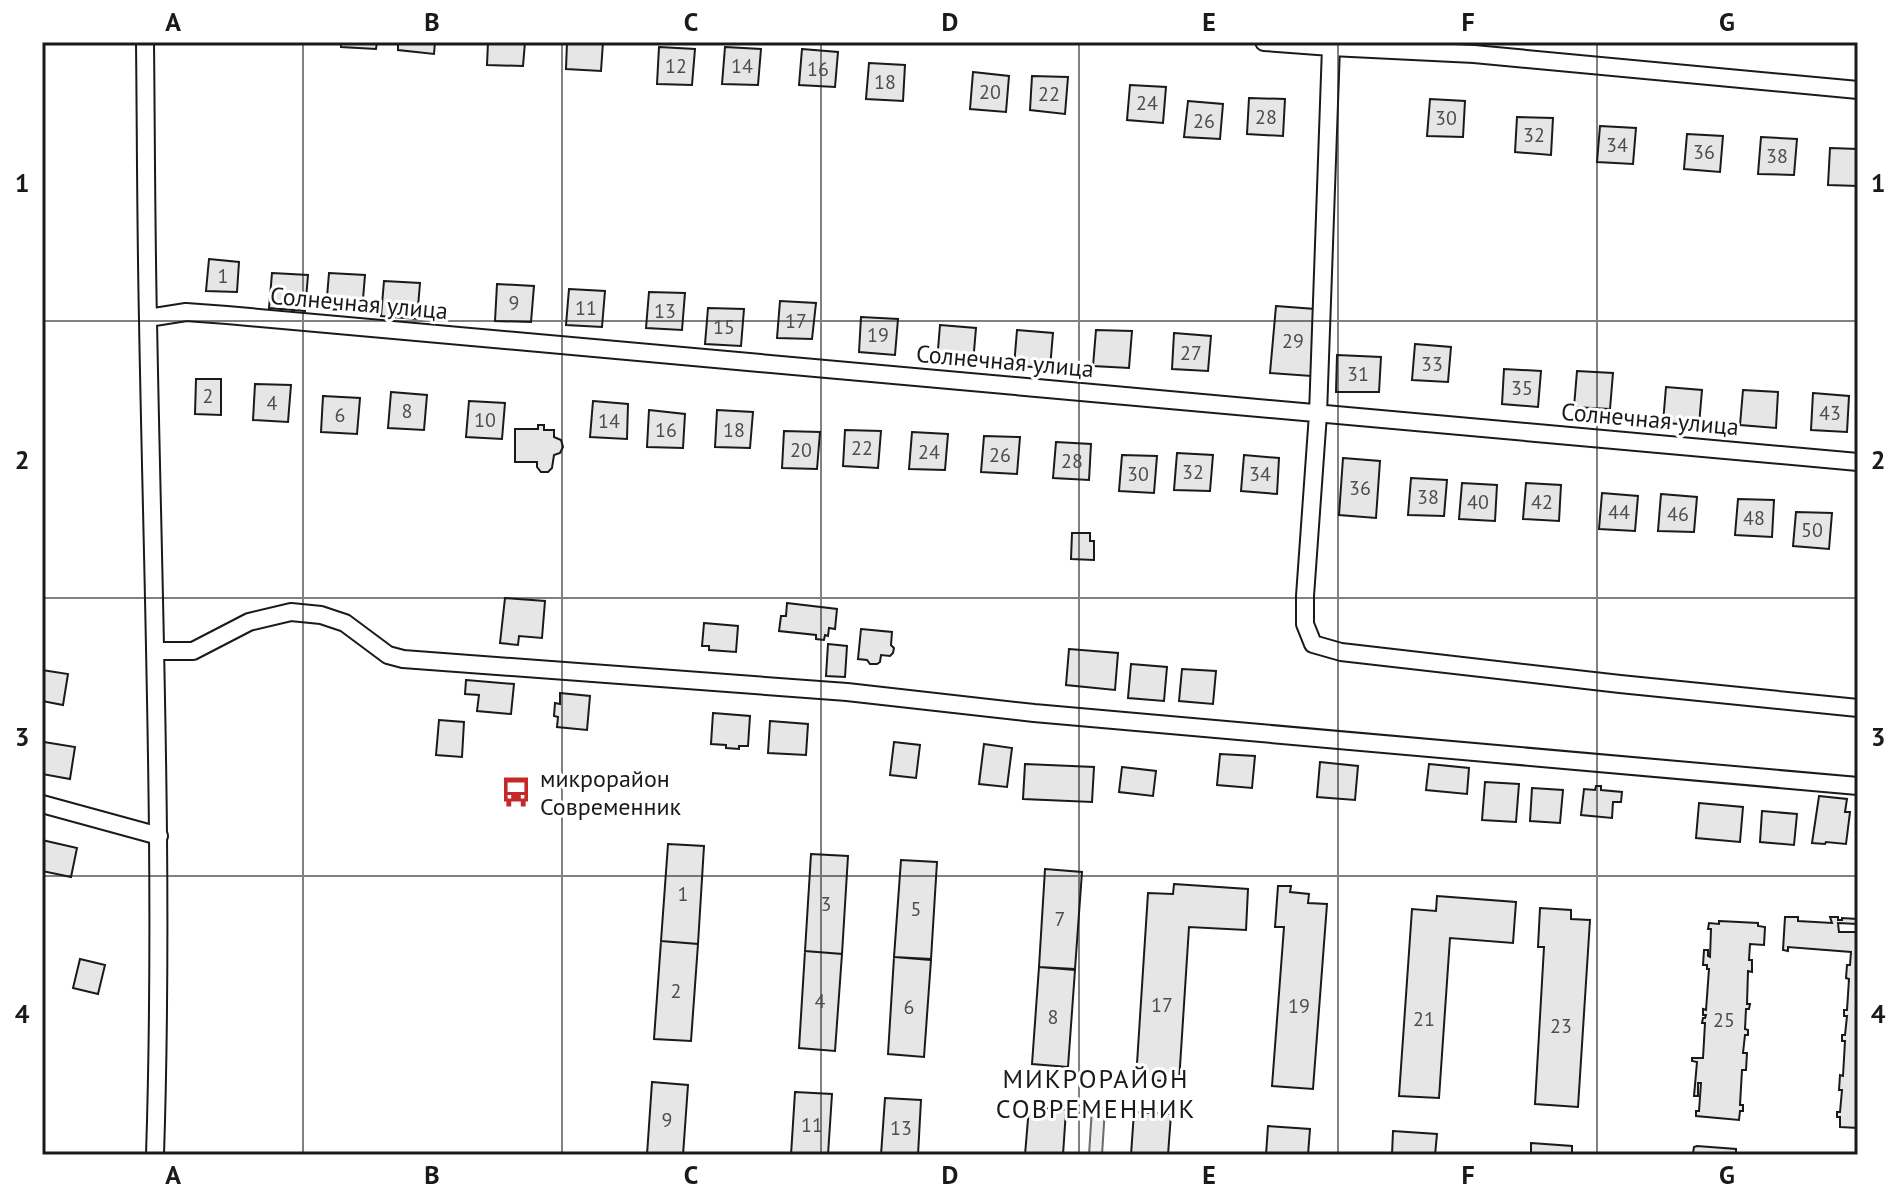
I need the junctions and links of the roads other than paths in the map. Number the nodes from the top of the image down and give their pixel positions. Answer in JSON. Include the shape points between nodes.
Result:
{"nodes":[{"id":1,"x":145,"y":42,"type":"edge"},
{"id":2,"x":1264,"y":42,"type":"edge"},
{"id":3,"x":1331,"y":47,"type":"junction"},
{"id":4,"x":1474,"y":48,"type":"edge"},
{"id":5,"x":1858,"y":90,"type":"edge"},
{"id":6,"x":148,"y":318,"type":"junction"},
{"id":7,"x":1318,"y":414,"type":"junction"},
{"id":8,"x":1858,"y":462,"type":"edge"},
{"id":9,"x":156,"y":651,"type":"junction"},
{"id":10,"x":1858,"y":708,"type":"edge"},
{"id":11,"x":1858,"y":786,"type":"edge"},
{"id":12,"x":42,"y":804,"type":"edge"},
{"id":13,"x":159,"y":836,"type":"junction"},
{"id":14,"x":155,"y":1155,"type":"edge"}],
"edges":[{"from":1,"to":6,"type":"street"},
{"from":2,"to":3,"type":"street"},
{"from":3,"to":4,"type":"street"},
{"from":3,"to":7,"type":"street"},
{"from":4,"to":5,"type":"street"},
{"from":6,"to":7,"type":"street","name":"Солнечная улица","via":[[186,312],[227,315]]},
{"from":6,"to":9,"type":"street"},
{"from":7,"to":8,"type":"street","name":"Солнечная улица"},
{"from":7,"to":10,"type":"street","via":[[1305,596],[1305,624],[1313,644],[1341,652]]},
{"from":9,"to":11,"type":"street","via":[[193,651],[249,622],[291,612],[345,623],[388,655],[403,659],[847,692]]},
{"from":9,"to":13,"type":"street"},
{"from":12,"to":13,"type":"street"},
{"from":13,"to":14,"type":"street"}]}
